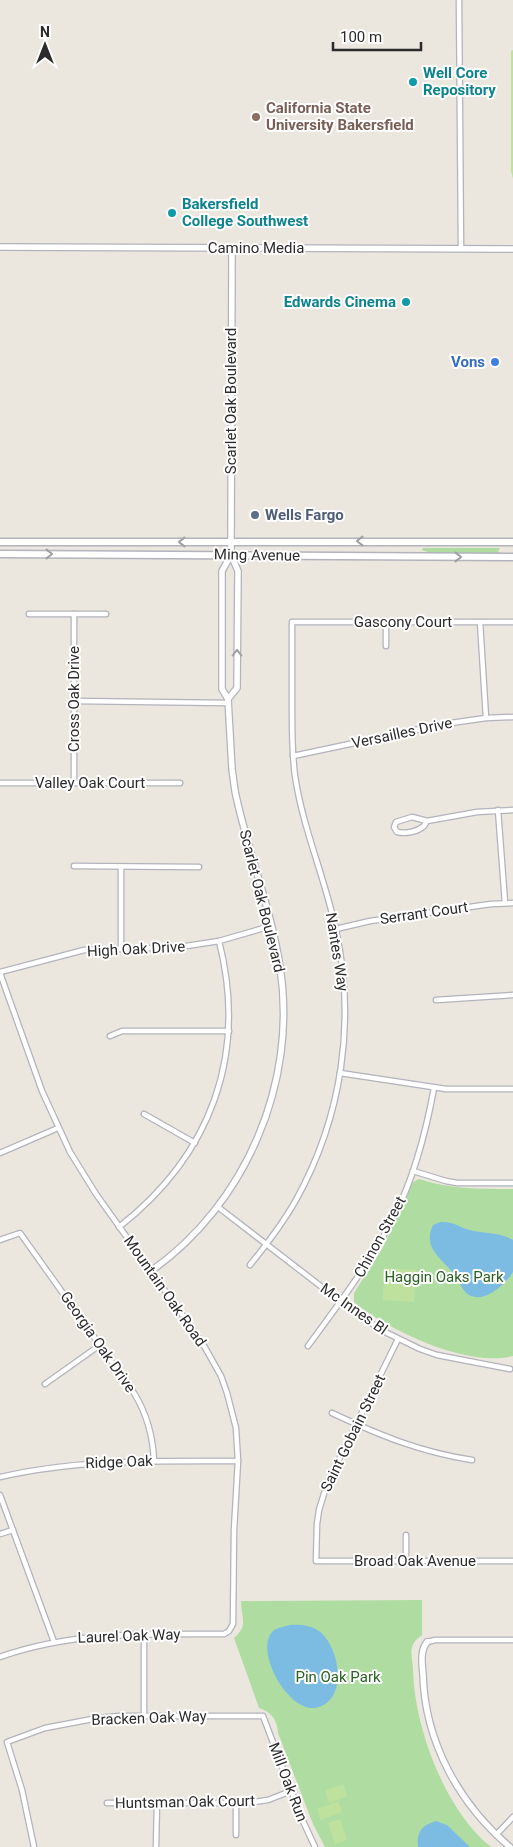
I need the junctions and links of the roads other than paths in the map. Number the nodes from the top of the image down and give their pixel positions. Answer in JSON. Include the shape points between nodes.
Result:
{"nodes":[{"id":1,"x":459,"y":0,"type":"edge"},
{"id":2,"x":0,"y":247,"type":"edge"},
{"id":3,"x":232,"y":248,"type":"junction"},
{"id":4,"x":461,"y":249,"type":"junction"},
{"id":5,"x":513,"y":249,"type":"edge"},
{"id":6,"x":0,"y":542,"type":"edge"},
{"id":7,"x":231,"y":542,"type":"junction"},
{"id":8,"x":513,"y":542,"type":"edge"},
{"id":9,"x":0,"y":554,"type":"edge"},
{"id":10,"x":231,"y":555,"type":"junction"},
{"id":11,"x":513,"y":558,"type":"edge"},
{"id":12,"x":29,"y":614,"type":"dead end"},
{"id":13,"x":74,"y":614,"type":"junction"},
{"id":14,"x":106,"y":614,"type":"dead end"},
{"id":15,"x":292,"y":622,"type":"joint"},
{"id":16,"x":386,"y":622,"type":"junction"},
{"id":17,"x":480,"y":622,"type":"junction"},
{"id":18,"x":513,"y":622,"type":"edge"},
{"id":19,"x":386,"y":646,"type":"dead end"},
{"id":20,"x":74,"y":701,"type":"junction"},
{"id":21,"x":228,"y":701,"type":"junction"},
{"id":22,"x":513,"y":717,"type":"edge"},
{"id":23,"x":486,"y":718,"type":"junction"},
{"id":24,"x":293,"y":756,"type":"junction"},
{"id":25,"x":0,"y":782,"type":"edge"},
{"id":26,"x":74,"y":783,"type":"junction"},
{"id":27,"x":180,"y":783,"type":"dead end"},
{"id":28,"x":498,"y":810,"type":"junction"},
{"id":29,"x":513,"y":810,"type":"edge"},
{"id":30,"x":427,"y":821,"type":"junction"},
{"id":31,"x":74,"y":866,"type":"dead end"},
{"id":32,"x":121,"y":866,"type":"junction"},
{"id":33,"x":200,"y":867,"type":"dead end"},
{"id":34,"x":505,"y":903,"type":"junction"},
{"id":35,"x":513,"y":903,"type":"edge"},
{"id":36,"x":271,"y":926,"type":"junction"},
{"id":37,"x":336,"y":928,"type":"junction"},
{"id":38,"x":219,"y":941,"type":"junction"},
{"id":39,"x":121,"y":949,"type":"junction"},
{"id":40,"x":0,"y":972,"type":"edge"},
{"id":41,"x":513,"y":995,"type":"edge"},
{"id":42,"x":436,"y":1000,"type":"dead end"},
{"id":43,"x":229,"y":1031,"type":"junction"},
{"id":44,"x":110,"y":1036,"type":"dead end"},
{"id":45,"x":340,"y":1073,"type":"junction"},
{"id":46,"x":434,"y":1088,"type":"junction"},
{"id":47,"x":513,"y":1089,"type":"edge"},
{"id":48,"x":144,"y":1114,"type":"dead end"},
{"id":49,"x":58,"y":1128,"type":"junction"},
{"id":50,"x":195,"y":1143,"type":"junction"},
{"id":51,"x":0,"y":1153,"type":"edge"},
{"id":52,"x":413,"y":1170,"type":"junction"},
{"id":53,"x":513,"y":1183,"type":"edge"},
{"id":54,"x":218,"y":1206,"type":"junction"},
{"id":55,"x":119,"y":1227,"type":"junction"},
{"id":56,"x":0,"y":1240,"type":"edge"},
{"id":57,"x":267,"y":1244,"type":"junction"},
{"id":58,"x":250,"y":1265,"type":"dead end"},
{"id":59,"x":151,"y":1271,"type":"junction"},
{"id":60,"x":340,"y":1301,"type":"junction"},
{"id":61,"x":398,"y":1339,"type":"junction"},
{"id":62,"x":100,"y":1345,"type":"junction"},
{"id":63,"x":308,"y":1346,"type":"dead end"},
{"id":64,"x":510,"y":1369,"type":"dead end"},
{"id":65,"x":45,"y":1384,"type":"dead end"},
{"id":66,"x":332,"y":1413,"type":"dead end"},
{"id":67,"x":356,"y":1424,"type":"junction"},
{"id":68,"x":472,"y":1460,"type":"dead end"},
{"id":69,"x":154,"y":1461,"type":"junction"},
{"id":70,"x":238,"y":1461,"type":"junction"},
{"id":71,"x":0,"y":1477,"type":"edge"},
{"id":72,"x":0,"y":1495,"type":"edge"},
{"id":73,"x":13,"y":1530,"type":"junction"},
{"id":74,"x":0,"y":1534,"type":"edge"},
{"id":75,"x":406,"y":1535,"type":"dead end"},
{"id":76,"x":316,"y":1561,"type":"joint"},
{"id":77,"x":406,"y":1561,"type":"junction"},
{"id":78,"x":513,"y":1561,"type":"edge"},
{"id":79,"x":229,"y":1631,"type":"joint"},
{"id":80,"x":144,"y":1634,"type":"junction"},
{"id":81,"x":513,"y":1640,"type":"edge"},
{"id":82,"x":54,"y":1642,"type":"junction"},
{"id":83,"x":427,"y":1642,"type":"joint"},
{"id":84,"x":0,"y":1657,"type":"edge"},
{"id":85,"x":144,"y":1716,"type":"junction"},
{"id":86,"x":263,"y":1716,"type":"joint"},
{"id":87,"x":291,"y":1792,"type":"junction"},
{"id":88,"x":107,"y":1802,"type":"dead end"},
{"id":89,"x":157,"y":1803,"type":"junction"},
{"id":90,"x":236,"y":1803,"type":"junction"},
{"id":91,"x":513,"y":1817,"type":"edge"},
{"id":92,"x":236,"y":1835,"type":"dead end"},
{"id":93,"x":496,"y":1835,"type":"junction"},
{"id":94,"x":34,"y":1847,"type":"edge"},
{"id":95,"x":156,"y":1847,"type":"edge"},
{"id":96,"x":315,"y":1847,"type":"edge"},
{"id":97,"x":510,"y":1847,"type":"edge"}],
"edges":[{"from":1,"to":4,"type":"street"},
{"from":2,"to":3,"type":"street","name":"Camino Media"},
{"from":3,"to":4,"type":"street","name":"Camino Media"},
{"from":3,"to":7,"type":"street","name":"Scarlet Oak Boulevard"},
{"from":4,"to":5,"type":"street","name":"Camino Media"},
{"from":7,"to":6,"type":"main road","name":"Ming Avenue","one_way":true},
{"from":8,"to":7,"type":"main road","name":"Ming Avenue","one_way":true},
{"from":7,"to":10,"type":"street","name":"Scarlet Oak Boulevard"},
{"from":9,"to":10,"type":"main road","name":"Ming Avenue","one_way":true},
{"from":10,"to":11,"type":"main road","name":"Ming Avenue","one_way":true},
{"from":10,"to":21,"type":"street","name":"Scarlet Oak Boulevard","via":[[222,571],[222,689]]},
{"from":21,"to":10,"type":"street","name":"Scarlet Oak Boulevard","one_way":true,"via":[[237,688],[238,571]]},
{"from":12,"to":13,"type":"street"},
{"from":13,"to":14,"type":"street"},
{"from":13,"to":20,"type":"street","name":"Cross Oak Drive"},
{"from":15,"to":16,"type":"street","name":"Gascony Court"},
{"from":15,"to":24,"type":"street","name":"Nantes Way"},
{"from":16,"to":17,"type":"street","name":"Gascony Court"},
{"from":16,"to":19,"type":"street"},
{"from":17,"to":18,"type":"street","name":"Gascony Court"},
{"from":17,"to":23,"type":"street"},
{"from":20,"to":21,"type":"street"},
{"from":20,"to":26,"type":"street","name":"Cross Oak Drive"},
{"from":21,"to":36,"type":"street","name":"Scarlet Oak Boulevard","via":[[235,791]]},
{"from":22,"to":23,"type":"street","name":"Versailles Drive"},
{"from":23,"to":24,"type":"street","name":"Versailles Drive"},
{"from":24,"to":37,"type":"street","name":"Nantes Way","via":[[298,794]]},
{"from":25,"to":26,"type":"street","name":"Valley Oak Court"},
{"from":26,"to":27,"type":"street","name":"Valley Oak Court"},
{"from":28,"to":29,"type":"street"},
{"from":28,"to":30,"type":"street"},
{"from":28,"to":34,"type":"street"},
{"from":30,"to":30,"type":"street","via":[[412,832],[397,832],[394,827],[396,822],[412,817]]},
{"from":31,"to":32,"type":"street"},
{"from":32,"to":33,"type":"street"},
{"from":32,"to":39,"type":"street"},
{"from":34,"to":35,"type":"street","name":"Serrant Court"},
{"from":34,"to":37,"type":"street","name":"Serrant Court"},
{"from":36,"to":38,"type":"street","name":"High Oak Drive"},
{"from":36,"to":54,"type":"street","name":"Scarlet Oak Boulevard","via":[[283,990],[283,1034],[278,1072],[269,1109],[252,1150]]},
{"from":37,"to":45,"type":"street","name":"Nantes Way","via":[[345,1007]]},
{"from":38,"to":39,"type":"street","name":"High Oak Drive","via":[[180,948]]},
{"from":38,"to":43,"type":"street","via":[[229,994]]},
{"from":39,"to":40,"type":"street","name":"High Oak Drive","via":[[84,950]]},
{"from":40,"to":49,"type":"street","name":"Mountain Oak Road"},
{"from":41,"to":42,"type":"street"},
{"from":43,"to":44,"type":"street","via":[[122,1031]]},
{"from":43,"to":50,"type":"street","via":[[218,1088]]},
{"from":45,"to":46,"type":"street"},
{"from":45,"to":57,"type":"street","name":"Nantes Way","via":[[329,1123],[313,1166],[295,1202]]},
{"from":46,"to":47,"type":"street"},
{"from":46,"to":52,"type":"street","name":"Chinon Street"},
{"from":48,"to":50,"type":"street"},
{"from":49,"to":51,"type":"street"},
{"from":49,"to":55,"type":"street","name":"Mountain Oak Road","via":[[83,1174]]},
{"from":50,"to":55,"type":"street","via":[[163,1187]]},
{"from":52,"to":53,"type":"street","via":[[457,1183]]},
{"from":52,"to":60,"type":"street","name":"Chinon Street","via":[[384,1235]]},
{"from":54,"to":57,"type":"street","name":"Mc Innes Bl"},
{"from":54,"to":59,"type":"street","name":"Scarlet Oak Boulevard","via":[[189,1239]]},
{"from":55,"to":59,"type":"street","name":"Mountain Oak Road"},
{"from":56,"to":62,"type":"street","name":"Georgia Oak Drive","via":[[20,1233]]},
{"from":57,"to":58,"type":"street","name":"Nantes Way"},
{"from":57,"to":60,"type":"street","name":"Mc Innes Bl"},
{"from":59,"to":70,"type":"street","name":"Mountain Oak Road","via":[[203,1344],[221,1376],[236,1428]]},
{"from":60,"to":61,"type":"street","name":"Mc Innes Bl"},
{"from":60,"to":63,"type":"street","name":"Chinon Street"},
{"from":61,"to":64,"type":"street","name":"Mc Innes Bl","via":[[455,1360]]},
{"from":61,"to":67,"type":"street","name":"Saint Gobain Street"},
{"from":62,"to":65,"type":"street"},
{"from":62,"to":69,"type":"street","name":"Georgia Oak Drive","via":[[140,1402],[150,1429]]},
{"from":66,"to":67,"type":"street"},
{"from":67,"to":68,"type":"street","via":[[403,1444]]},
{"from":67,"to":76,"type":"street","name":"Saint Gobain Street","via":[[322,1497]]},
{"from":69,"to":70,"type":"street","name":"Ridge Oak"},
{"from":69,"to":71,"type":"street","name":"Ridge Oak","via":[[70,1465]]},
{"from":70,"to":79,"type":"street","name":"Mountain Oak Road","via":[[233,1624]]},
{"from":72,"to":73,"type":"street"},
{"from":73,"to":74,"type":"street"},
{"from":73,"to":82,"type":"street"},
{"from":75,"to":77,"type":"street"},
{"from":76,"to":77,"type":"street","name":"Broad Oak Avenue"},
{"from":77,"to":78,"type":"street","name":"Broad Oak Avenue"},
{"from":79,"to":80,"type":"street","name":"Laurel Oak Way","via":[[224,1634]]},
{"from":80,"to":82,"type":"street","name":"Laurel Oak Way"},
{"from":80,"to":85,"type":"street"},
{"from":81,"to":83,"type":"street"},
{"from":82,"to":84,"type":"street","name":"Laurel Oak Way"},
{"from":83,"to":93,"type":"street","via":[[423,1648],[423,1681],[435,1740],[464,1798]]},
{"from":85,"to":86,"type":"street","name":"Bracken Oak Way"},
{"from":85,"to":94,"type":"street","name":"Bracken Oak Way","via":[[82,1720],[45,1728],[7,1742],[22,1790]]},
{"from":86,"to":87,"type":"street","name":"Mill Oak Run"},
{"from":87,"to":90,"type":"street","name":"Huntsman Oak Court","via":[[257,1802]]},
{"from":87,"to":96,"type":"street","name":"Mill Oak Run"},
{"from":88,"to":89,"type":"street","name":"Huntsman Oak Court"},
{"from":89,"to":90,"type":"street","name":"Huntsman Oak Court"},
{"from":89,"to":95,"type":"street"},
{"from":90,"to":92,"type":"street"},
{"from":91,"to":93,"type":"street"},
{"from":93,"to":97,"type":"street"}]}
